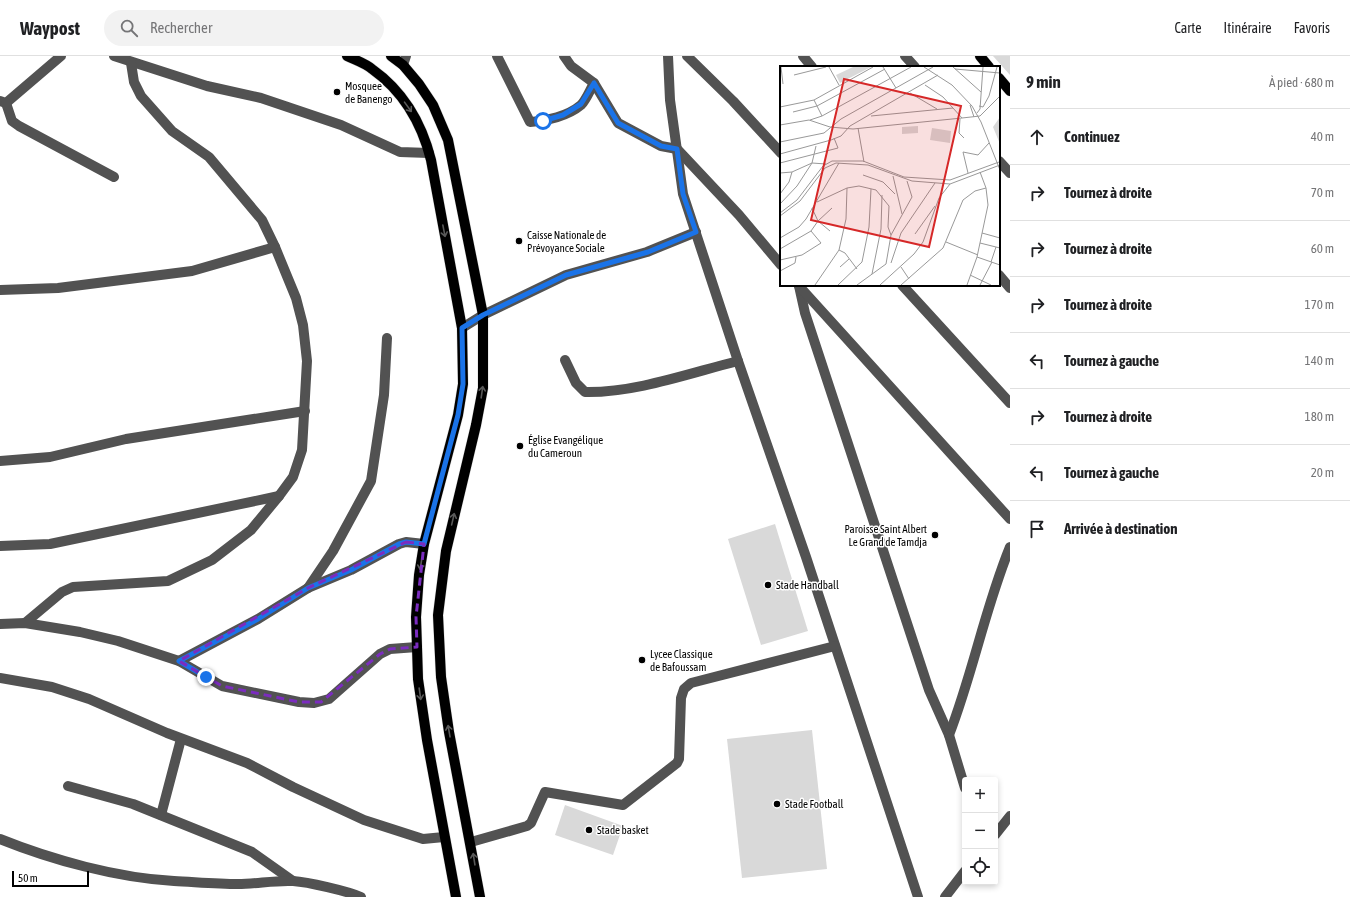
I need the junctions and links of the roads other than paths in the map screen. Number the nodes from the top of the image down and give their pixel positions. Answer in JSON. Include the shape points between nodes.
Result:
{"nodes":[{"id":1,"x":61,"y":56,"type":"edge"},
{"id":2,"x":114,"y":56,"type":"edge"},
{"id":3,"x":348,"y":56,"type":"edge"},
{"id":4,"x":391,"y":56,"type":"edge"},
{"id":5,"x":497,"y":56,"type":"edge"},
{"id":6,"x":564,"y":56,"type":"edge"},
{"id":7,"x":668,"y":56,"type":"edge"},
{"id":8,"x":686,"y":56,"type":"edge"},
{"id":9,"x":803,"y":56,"type":"edge"},
{"id":10,"x":905,"y":56,"type":"edge"},
{"id":11,"x":980,"y":56,"type":"edge"},
{"id":12,"x":404,"y":61,"type":"edge"},
{"id":13,"x":131,"y":63,"type":"junction"},
{"id":14,"x":811,"y":66,"type":"edge"},
{"id":15,"x":914,"y":66,"type":"edge"},
{"id":16,"x":988,"y":66,"type":"edge"},
{"id":17,"x":1000,"y":79,"type":"edge"},
{"id":18,"x":594,"y":83,"type":"junction"},
{"id":19,"x":1010,"y":91,"type":"edge"},
{"id":20,"x":2,"y":105,"type":"edge"},
{"id":21,"x":677,"y":149,"type":"junction"},
{"id":22,"x":780,"y":152,"type":"edge"},
{"id":23,"x":429,"y":153,"type":"junction"},
{"id":24,"x":1000,"y":162,"type":"edge"},
{"id":25,"x":1010,"y":173,"type":"edge"},
{"id":26,"x":114,"y":177,"type":"dead end"},
{"id":27,"x":696,"y":232,"type":"junction"},
{"id":28,"x":276,"y":247,"type":"junction"},
{"id":29,"x":780,"y":264,"type":"edge"},
{"id":30,"x":1000,"y":276,"type":"edge"},
{"id":31,"x":799,"y":286,"type":"edge"},
{"id":32,"x":903,"y":286,"type":"edge"},
{"id":33,"x":1010,"y":288,"type":"edge"},
{"id":34,"x":0,"y":290,"type":"edge"},
{"id":35,"x":483,"y":315,"type":"junction"},
{"id":36,"x":462,"y":328,"type":"junction"},
{"id":37,"x":387,"y":338,"type":"dead end"},
{"id":38,"x":565,"y":360,"type":"dead end"},
{"id":39,"x":738,"y":361,"type":"junction"},
{"id":40,"x":1010,"y":403,"type":"edge"},
{"id":41,"x":305,"y":411,"type":"junction"},
{"id":42,"x":0,"y":461,"type":"edge"},
{"id":43,"x":279,"y":496,"type":"junction"},
{"id":44,"x":1010,"y":519,"type":"edge"},
{"id":45,"x":424,"y":544,"type":"junction"},
{"id":46,"x":0,"y":546,"type":"edge"},
{"id":47,"x":1010,"y":547,"type":"edge"},
{"id":48,"x":308,"y":588,"type":"junction"},
{"id":49,"x":24,"y":622,"type":"junction"},
{"id":50,"x":0,"y":624,"type":"edge"},
{"id":51,"x":835,"y":646,"type":"junction"},
{"id":52,"x":417,"y":647,"type":"junction"},
{"id":53,"x":179,"y":661,"type":"junction"},
{"id":54,"x":0,"y":678,"type":"edge"},
{"id":55,"x":949,"y":735,"type":"junction"},
{"id":56,"x":181,"y":739,"type":"junction"},
{"id":57,"x":962,"y":778,"type":"edge"},
{"id":58,"x":68,"y":786,"type":"dead end"},
{"id":59,"x":161,"y":815,"type":"junction"},
{"id":60,"x":1010,"y":816,"type":"edge"},
{"id":61,"x":998,"y":831,"type":"edge"},
{"id":62,"x":444,"y":837,"type":"junction"},
{"id":63,"x":0,"y":839,"type":"edge"},
{"id":64,"x":471,"y":842,"type":"junction"},
{"id":65,"x":962,"y":875,"type":"edge"},
{"id":66,"x":293,"y":881,"type":"junction"},
{"id":67,"x":361,"y":897,"type":"edge"},
{"id":68,"x":456,"y":897,"type":"edge"},
{"id":69,"x":480,"y":897,"type":"edge"},
{"id":70,"x":918,"y":897,"type":"edge"},
{"id":71,"x":945,"y":897,"type":"edge"}],
"edges":[{"from":1,"to":20,"type":"street"},
{"from":2,"to":13,"type":"street"},
{"from":3,"to":23,"type":"main road","one_way":true,"via":[[372,68],[395,90],[412,111],[424,135]]},
{"from":4,"to":12,"type":"main road"},
{"from":5,"to":18,"type":"street","via":[[530,122],[563,115],[581,104]]},
{"from":6,"to":18,"type":"street","via":[[571,66]]},
{"from":7,"to":21,"type":"street","via":[[670,100]]},
{"from":8,"to":22,"type":"street","via":[[733,101]]},
{"from":9,"to":14,"type":"street"},
{"from":10,"to":15,"type":"street"},
{"from":11,"to":16,"type":"main road"},
{"from":12,"to":35,"type":"main road","via":[[433,105],[448,140]]},
{"from":13,"to":23,"type":"street","via":[[207,86],[253,95],[341,125],[400,152]]},
{"from":13,"to":28,"type":"street","via":[[134,82],[141,96],[172,131],[209,157],[262,220]]},
{"from":17,"to":19,"type":"main road"},
{"from":18,"to":21,"type":"street","via":[[618,123],[661,146]]},
{"from":20,"to":26,"type":"street","via":[[12,121],[19,126]]},
{"from":21,"to":27,"type":"street","via":[[683,194]]},
{"from":21,"to":29,"type":"street","via":[[739,215]]},
{"from":23,"to":36,"type":"main road","one_way":true},
{"from":24,"to":25,"type":"street"},
{"from":27,"to":35,"type":"street","via":[[648,252],[566,275]]},
{"from":27,"to":39,"type":"street"},
{"from":28,"to":34,"type":"street","via":[[192,271],[58,288]]},
{"from":28,"to":41,"type":"street","via":[[304,325],[307,361]]},
{"from":30,"to":33,"type":"street"},
{"from":31,"to":44,"type":"street"},
{"from":31,"to":55,"type":"street","via":[[805,313],[927,682]]},
{"from":32,"to":40,"type":"street"},
{"from":35,"to":36,"type":"street"},
{"from":64,"to":35,"type":"main road","one_way":true,"via":[[443,693],[438,615],[446,551],[483,388]]},
{"from":36,"to":45,"type":"main road","via":[[463,384],[458,415]]},
{"from":37,"to":48,"type":"street","via":[[384,395],[371,481],[333,551]]},
{"from":38,"to":39,"type":"street","via":[[576,383],[586,392],[605,392],[644,385]]},
{"from":39,"to":51,"type":"street"},
{"from":41,"to":42,"type":"street","via":[[126,438],[50,457]]},
{"from":41,"to":43,"type":"street","via":[[302,450],[298,465],[293,477]]},
{"from":43,"to":46,"type":"street","via":[[50,544]]},
{"from":43,"to":49,"type":"street","via":[[251,530],[212,560],[164,582],[72,587]]},
{"from":45,"to":48,"type":"street","via":[[399,544],[351,570]]},
{"from":45,"to":52,"type":"main road","one_way":true,"via":[[416,617]]},
{"from":47,"to":55,"type":"street","via":[[998,575]]},
{"from":48,"to":53,"type":"street","via":[[258,619]]},
{"from":49,"to":50,"type":"street"},
{"from":49,"to":53,"type":"street","via":[[110,639]]},
{"from":51,"to":64,"type":"street","via":[[690,683],[684,689],[681,698],[677,763],[623,805],[545,792],[527,826]]},
{"from":51,"to":70,"type":"street"},
{"from":52,"to":53,"type":"street","via":[[390,649],[380,654],[329,699],[314,703],[222,686]]},
{"from":52,"to":62,"type":"main road","one_way":true,"via":[[418,679]]},
{"from":54,"to":56,"type":"street","via":[[69,692]]},
{"from":55,"to":57,"type":"street"},
{"from":56,"to":59,"type":"street"},
{"from":56,"to":62,"type":"street","via":[[247,763],[364,820],[423,839]]},
{"from":58,"to":59,"type":"street","via":[[133,804]]},
{"from":59,"to":66,"type":"street","via":[[252,852]]},
{"from":60,"to":61,"type":"street"},
{"from":62,"to":68,"type":"main road"},
{"from":63,"to":66,"type":"street","via":[[103,870],[136,876],[172,881],[237,884]]},
{"from":69,"to":64,"type":"main road","one_way":true},
{"from":65,"to":71,"type":"street"},
{"from":66,"to":67,"type":"street"}]}
